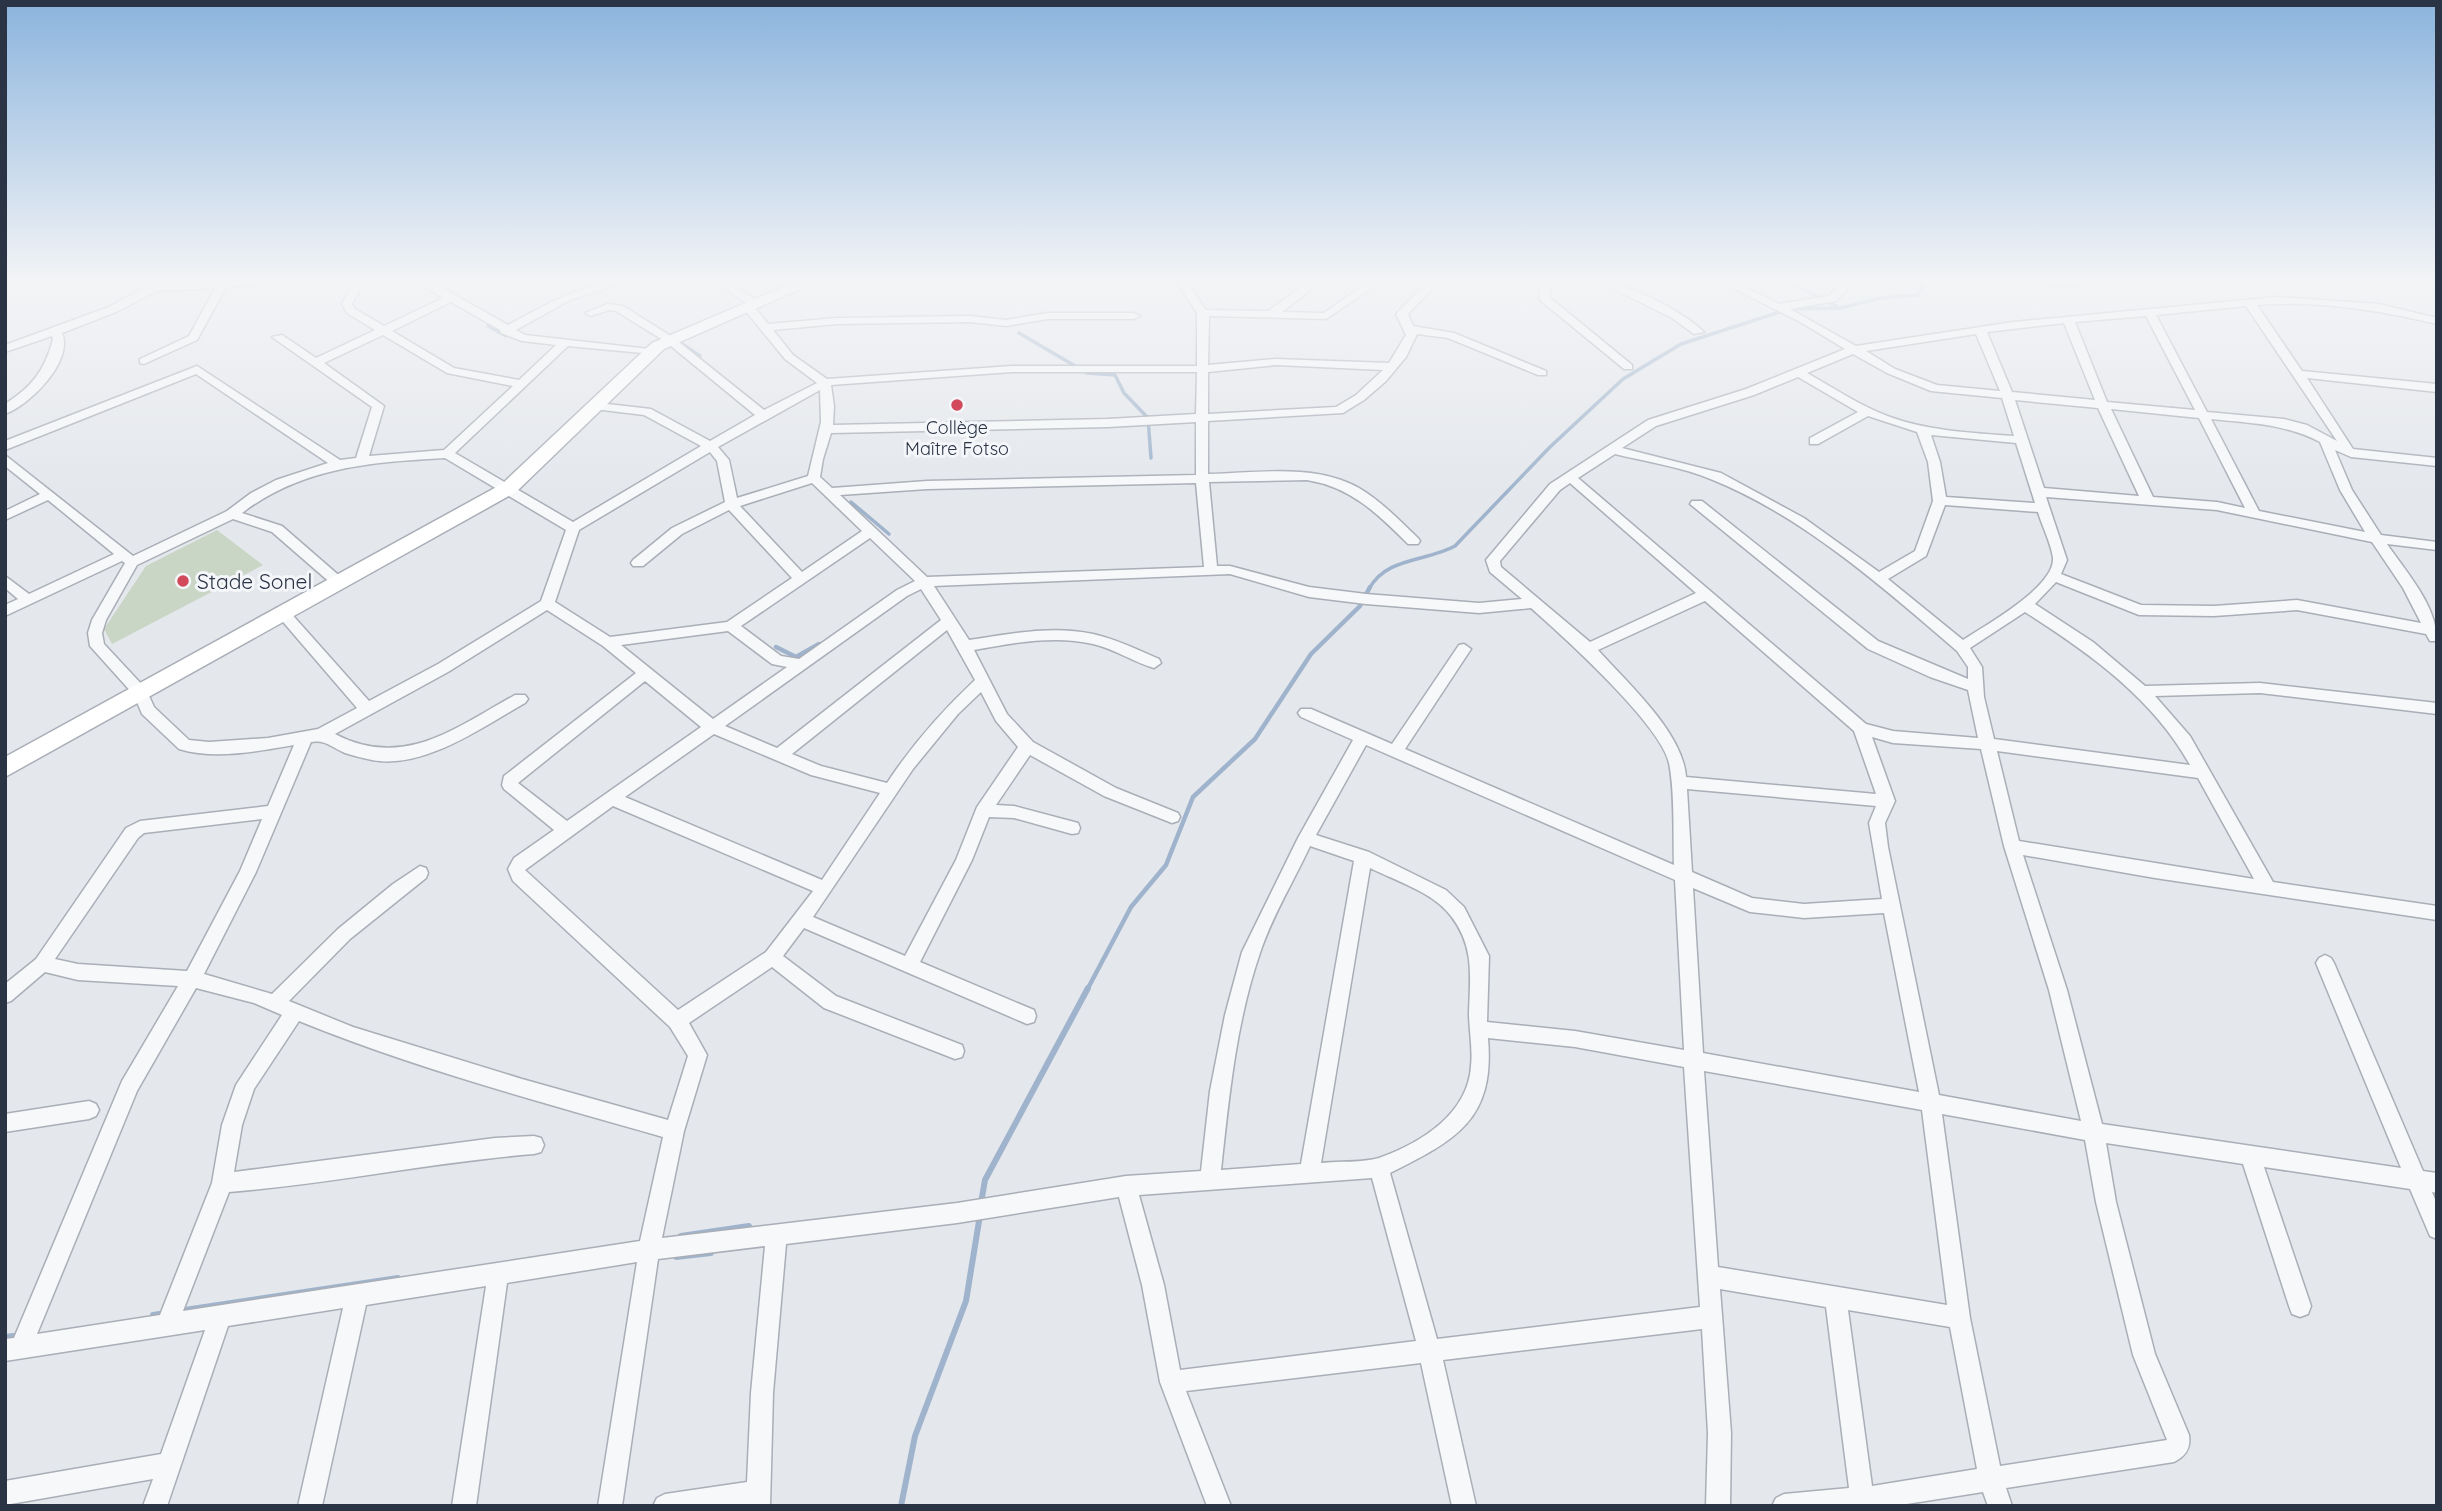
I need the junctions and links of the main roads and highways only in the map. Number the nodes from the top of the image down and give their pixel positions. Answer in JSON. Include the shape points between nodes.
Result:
{"nodes":[{"id":1,"x":650,"y":352,"type":"edge"},
{"id":2,"x":5,"y":768,"type":"edge"}],
"edges":[{"from":1,"to":2,"type":"main road","via":[[509,488]]}]}
